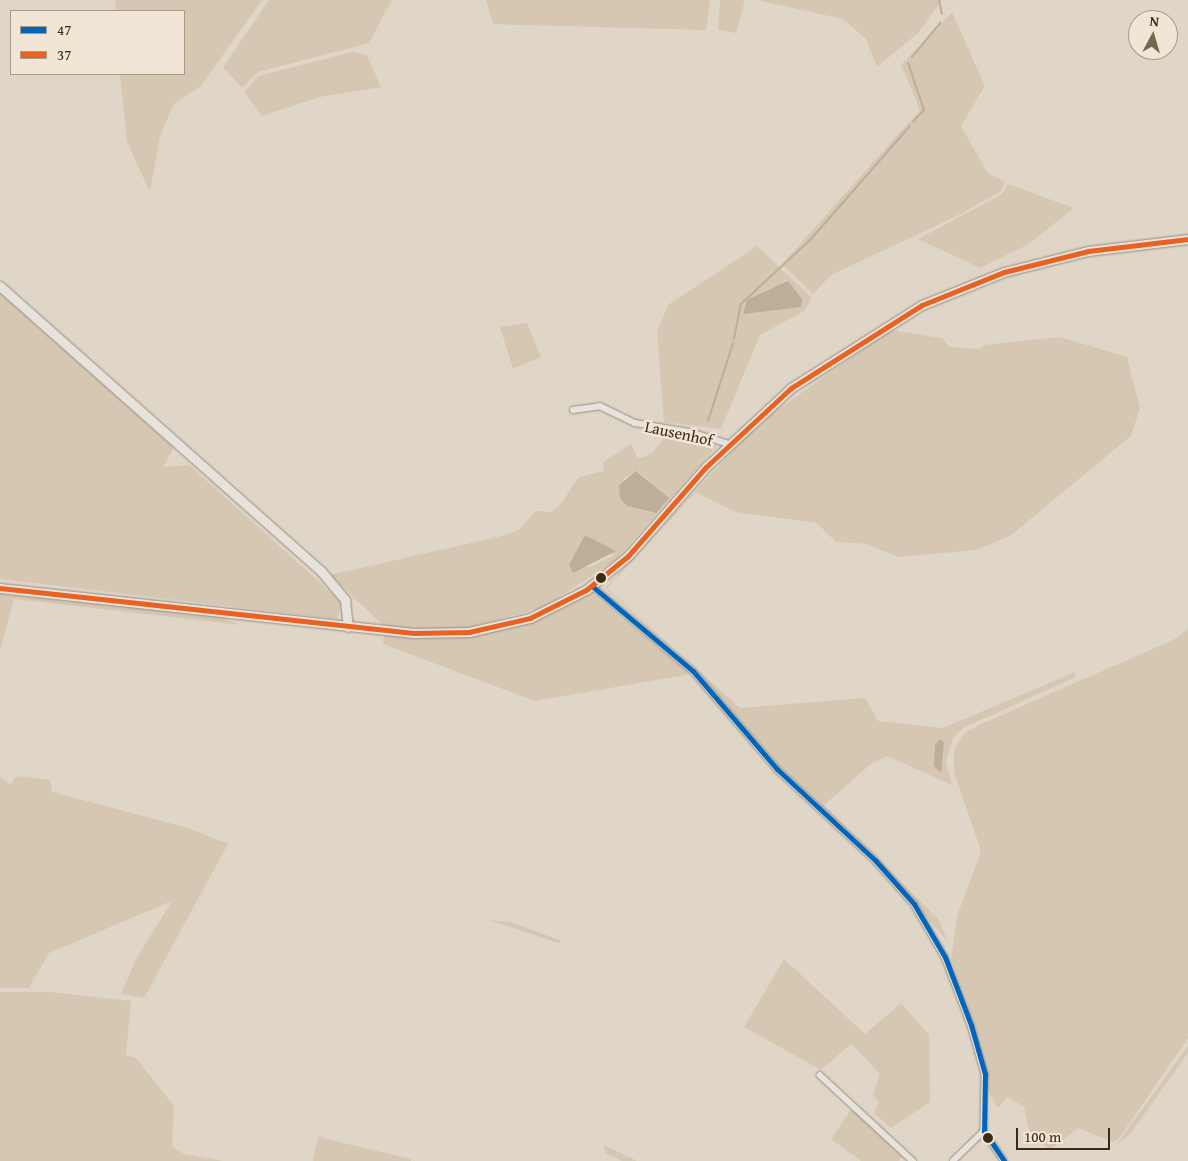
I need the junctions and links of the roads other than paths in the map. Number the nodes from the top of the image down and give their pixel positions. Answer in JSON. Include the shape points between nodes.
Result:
{"nodes":[{"id":1,"x":1188,"y":239,"type":"edge"},
{"id":2,"x":0,"y":286,"type":"edge"},
{"id":3,"x":573,"y":410,"type":"dead end"},
{"id":4,"x":729,"y":444,"type":"junction"},
{"id":5,"x":592,"y":586,"type":"junction"},
{"id":6,"x":0,"y":588,"type":"edge"},
{"id":7,"x":348,"y":627,"type":"junction"},
{"id":8,"x":820,"y":1075,"type":"dead end"},
{"id":9,"x":984,"y":1131,"type":"junction"},
{"id":10,"x":913,"y":1161,"type":"edge"},
{"id":11,"x":953,"y":1161,"type":"edge"},
{"id":12,"x":1004,"y":1161,"type":"edge"}],
"edges":[{"from":1,"to":4,"type":"main road","via":[[1088,250],[1004,272],[922,306],[791,388]]},
{"from":2,"to":7,"type":"main road","via":[[321,571],[345,600]]},
{"from":3,"to":4,"type":"street","name":"Lausenhof","via":[[600,406],[636,424],[690,432]]},
{"from":4,"to":5,"type":"main road","via":[[628,556]]},
{"from":5,"to":7,"type":"main road","via":[[530,618],[469,632],[442,635]]},
{"from":5,"to":9,"type":"street","via":[[693,671],[777,770],[875,860],[914,904],[945,957],[971,1025],[985,1074]]},
{"from":6,"to":7,"type":"main road"},
{"from":8,"to":10,"type":"street"},
{"from":9,"to":11,"type":"street"},
{"from":9,"to":12,"type":"street"}]}
